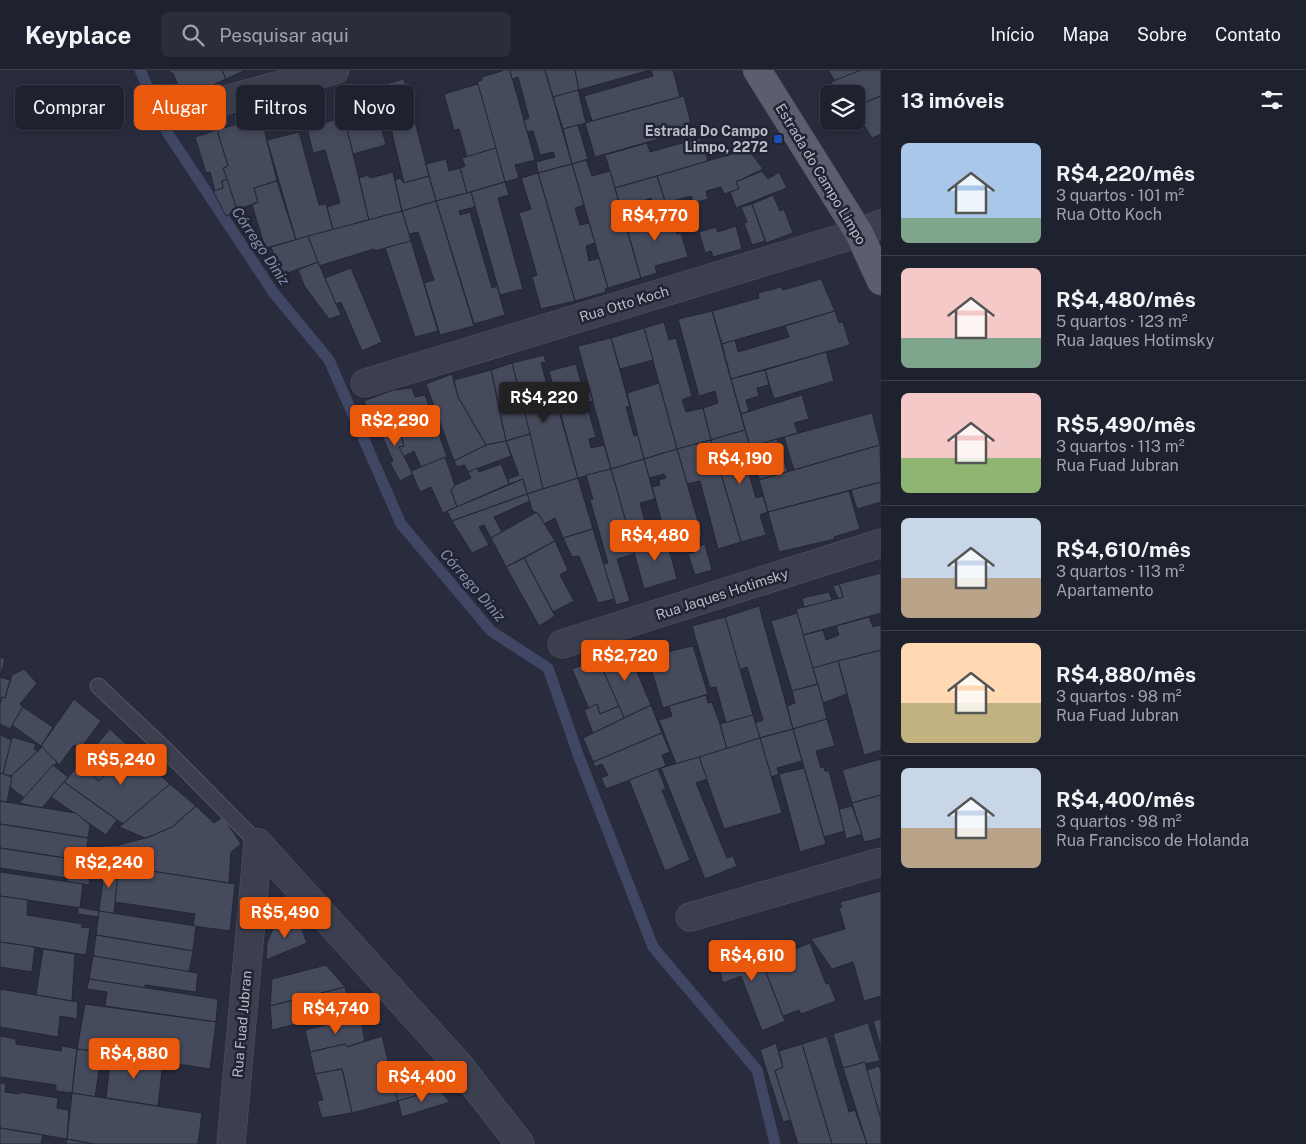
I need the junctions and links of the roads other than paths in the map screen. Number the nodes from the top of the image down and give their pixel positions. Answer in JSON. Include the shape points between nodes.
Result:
{"nodes":[{"id":1,"x":335,"y":70,"type":"edge"},
{"id":2,"x":757,"y":70,"type":"edge"},
{"id":3,"x":226,"y":99,"type":"edge"},
{"id":4,"x":870,"y":228,"type":"edge"},
{"id":5,"x":881,"y":281,"type":"edge"},
{"id":6,"x":366,"y":383,"type":"dead end"},
{"id":7,"x":881,"y":543,"type":"edge"},
{"id":8,"x":562,"y":644,"type":"dead end"},
{"id":9,"x":98,"y":686,"type":"dead end"},
{"id":10,"x":258,"y":843,"type":"junction"},
{"id":11,"x":881,"y":862,"type":"edge"},
{"id":12,"x":690,"y":917,"type":"dead end"},
{"id":13,"x":231,"y":1144,"type":"edge"},
{"id":14,"x":520,"y":1144,"type":"edge"}],
"edges":[{"from":1,"to":3,"type":"street"},
{"from":2,"to":4,"type":"main road","name":"Estrada do Campo Limpo"},
{"from":4,"to":5,"type":"main road","name":"Estrada do Campo Limpo"},
{"from":4,"to":6,"type":"street","name":"Rua Otto Koch"},
{"from":7,"to":8,"type":"street","name":"Rua Jaques Hotimsky"},
{"from":9,"to":10,"type":"lane"},
{"from":10,"to":13,"type":"street","name":"Rua Fuad Jubran"},
{"from":10,"to":14,"type":"street","via":[[458,1064]]},
{"from":11,"to":12,"type":"street"}]}
